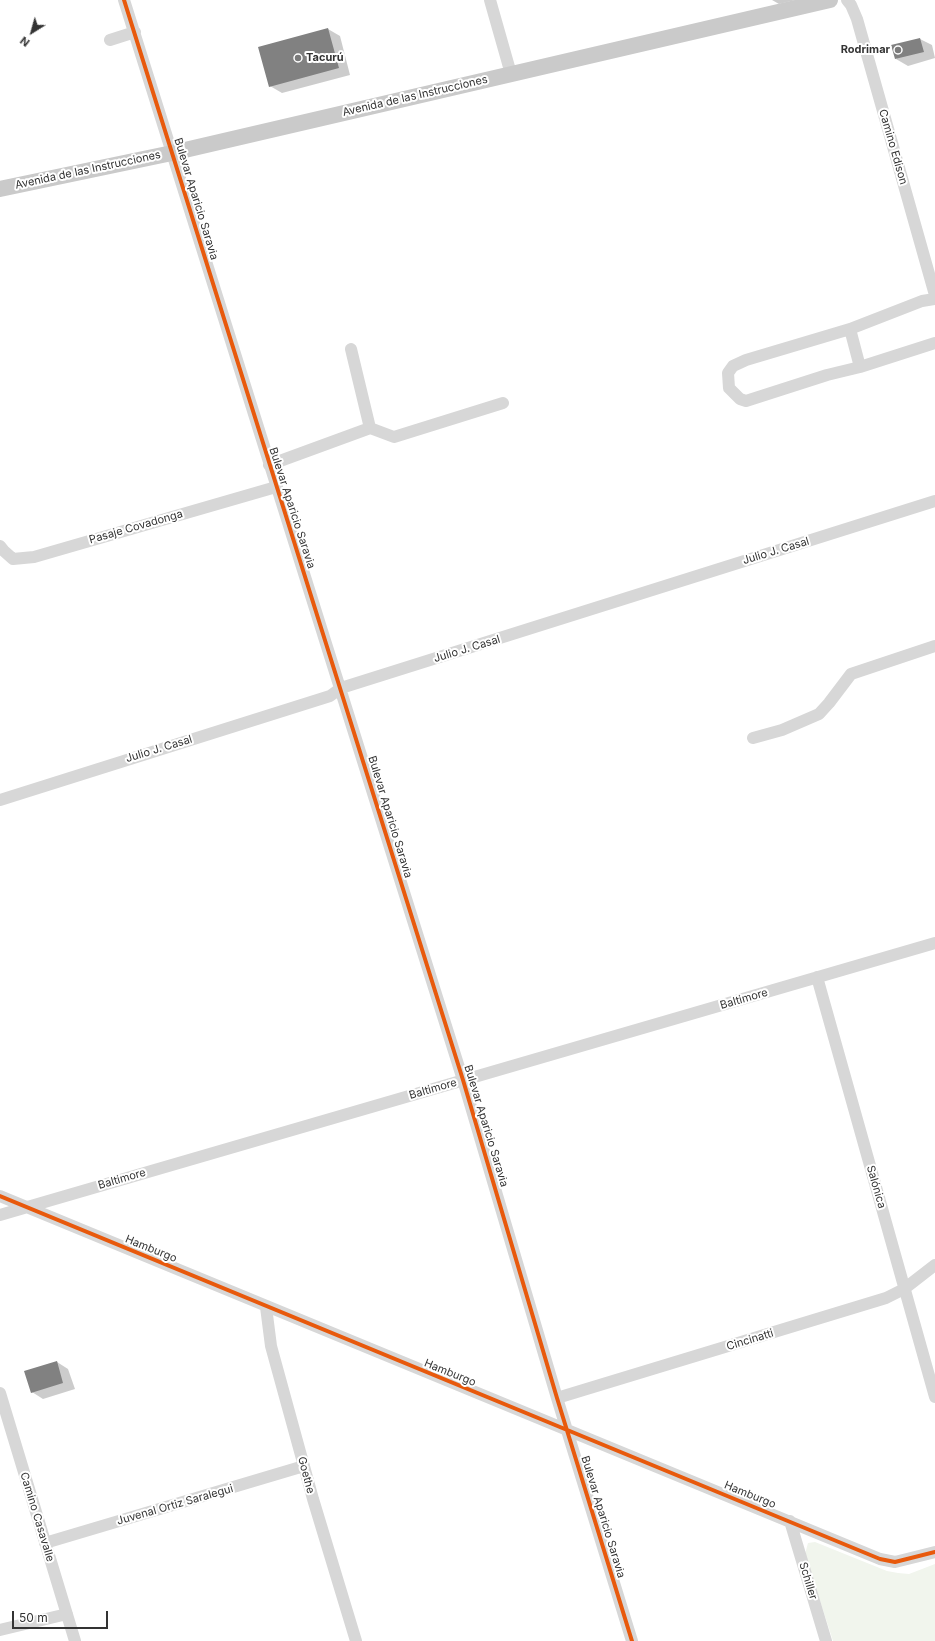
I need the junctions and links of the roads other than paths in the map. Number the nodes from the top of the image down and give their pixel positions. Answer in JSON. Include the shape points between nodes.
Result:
{"nodes":[{"id":1,"x":124,"y":0,"type":"edge"},
{"id":2,"x":490,"y":0,"type":"edge"},
{"id":3,"x":830,"y":0,"type":"edge"},
{"id":4,"x":847,"y":0,"type":"edge"},
{"id":5,"x":135,"y":32,"type":"junction"},
{"id":6,"x":110,"y":40,"type":"dead end"},
{"id":7,"x":511,"y":74,"type":"junction"},
{"id":8,"x":172,"y":153,"type":"junction"},
{"id":9,"x":0,"y":189,"type":"edge"},
{"id":10,"x":931,"y":267,"type":"edge"},
{"id":11,"x":935,"y":295,"type":"edge"},
{"id":12,"x":935,"y":299,"type":"edge"},
{"id":13,"x":850,"y":329,"type":"junction"},
{"id":14,"x":935,"y":343,"type":"edge"},
{"id":15,"x":351,"y":349,"type":"dead end"},
{"id":16,"x":860,"y":368,"type":"junction"},
{"id":17,"x":503,"y":404,"type":"dead end"},
{"id":18,"x":370,"y":428,"type":"junction"},
{"id":19,"x":269,"y":465,"type":"junction"},
{"id":20,"x":276,"y":487,"type":"junction"},
{"id":21,"x":935,"y":501,"type":"edge"},
{"id":22,"x":0,"y":546,"type":"edge"},
{"id":23,"x":935,"y":646,"type":"edge"},
{"id":24,"x":341,"y":688,"type":"junction"},
{"id":25,"x":753,"y":738,"type":"dead end"},
{"id":26,"x":0,"y":800,"type":"edge"},
{"id":27,"x":935,"y":943,"type":"edge"},
{"id":28,"x":817,"y":978,"type":"junction"},
{"id":29,"x":463,"y":1080,"type":"junction"},
{"id":30,"x":0,"y":1196,"type":"edge"},
{"id":31,"x":25,"y":1207,"type":"junction"},
{"id":32,"x":0,"y":1215,"type":"edge"},
{"id":33,"x":935,"y":1265,"type":"edge"},
{"id":34,"x":904,"y":1289,"type":"junction"},
{"id":35,"x":266,"y":1306,"type":"junction"},
{"id":36,"x":0,"y":1393,"type":"edge"},
{"id":37,"x":935,"y":1397,"type":"edge"},
{"id":38,"x":557,"y":1398,"type":"junction"},
{"id":39,"x":568,"y":1430,"type":"junction"},
{"id":40,"x":304,"y":1466,"type":"junction"},
{"id":41,"x":790,"y":1521,"type":"junction"},
{"id":42,"x":45,"y":1543,"type":"junction"},
{"id":43,"x":935,"y":1552,"type":"edge"},
{"id":44,"x":67,"y":1614,"type":"junction"},
{"id":45,"x":0,"y":1630,"type":"edge"},
{"id":46,"x":75,"y":1641,"type":"edge"},
{"id":47,"x":356,"y":1641,"type":"edge"},
{"id":48,"x":632,"y":1641,"type":"edge"},
{"id":49,"x":826,"y":1641,"type":"edge"}],
"edges":[{"from":1,"to":5,"type":"street","name":"Bulevar Aparicio Saravia"},
{"from":2,"to":7,"type":"street"},
{"from":3,"to":7,"type":"main road","name":"Avenida de las Instrucciones"},
{"from":4,"to":10,"type":"street","name":"Camino Edison","via":[[852,5],[857,19]]},
{"from":5,"to":6,"type":"street"},
{"from":5,"to":8,"type":"street","name":"Bulevar Aparicio Saravia"},
{"from":7,"to":8,"type":"main road","name":"Avenida de las Instrucciones"},
{"from":8,"to":9,"type":"main road","name":"Avenida de las Instrucciones"},
{"from":8,"to":19,"type":"street","name":"Bulevar Aparicio Saravia"},
{"from":10,"to":11,"type":"street","name":"Camino Edison"},
{"from":12,"to":13,"type":"street","via":[[922,301]]},
{"from":13,"to":16,"type":"street"},
{"from":13,"to":16,"type":"street","via":[[733,366],[728,373],[729,388],[740,399],[746,401],[827,375]]},
{"from":14,"to":16,"type":"street"},
{"from":15,"to":18,"type":"street"},
{"from":17,"to":18,"type":"street","via":[[394,437]]},
{"from":18,"to":19,"type":"street"},
{"from":19,"to":20,"type":"street","name":"Bulevar Aparicio Saravia"},
{"from":20,"to":22,"type":"street","name":"Pasaje Covadonga","via":[[27,558],[13,559]]},
{"from":20,"to":24,"type":"street","name":"Bulevar Aparicio Saravia"},
{"from":21,"to":24,"type":"street","name":"Julio J. Casal"},
{"from":23,"to":25,"type":"street","via":[[851,674],[819,714],[782,730]]},
{"from":24,"to":26,"type":"street","name":"Julio J. Casal","via":[[330,696]]},
{"from":24,"to":29,"type":"street","name":"Bulevar Aparicio Saravia"},
{"from":27,"to":28,"type":"street","name":"Baltimore"},
{"from":28,"to":29,"type":"street","name":"Baltimore"},
{"from":28,"to":34,"type":"street","name":"Salónica"},
{"from":29,"to":31,"type":"street","name":"Baltimore"},
{"from":29,"to":38,"type":"street","name":"Bulevar Aparicio Saravia"},
{"from":30,"to":31,"type":"street","name":"Hamburgo"},
{"from":31,"to":32,"type":"street","name":"Baltimore"},
{"from":31,"to":35,"type":"street","name":"Hamburgo"},
{"from":33,"to":34,"type":"street","name":"Cincinatti"},
{"from":34,"to":37,"type":"street","name":"Salónica"},
{"from":34,"to":38,"type":"street","name":"Cincinatti","via":[[886,1298]]},
{"from":35,"to":39,"type":"street","name":"Hamburgo"},
{"from":35,"to":40,"type":"street","name":"Goethe","via":[[271,1346]]},
{"from":36,"to":42,"type":"street","name":"Camino Casavalle"},
{"from":38,"to":39,"type":"street","name":"Bulevar Aparicio Saravia"},
{"from":39,"to":41,"type":"street","name":"Hamburgo"},
{"from":39,"to":48,"type":"street","name":"Bulevar Aparicio Saravia"},
{"from":40,"to":42,"type":"street","name":"Juvenal Ortiz Saralegui"},
{"from":40,"to":47,"type":"street","name":"Goethe"},
{"from":41,"to":43,"type":"street","name":"Hamburgo","via":[[880,1559],[895,1562]]},
{"from":41,"to":49,"type":"street","name":"Schiller"},
{"from":42,"to":44,"type":"street","name":"Camino Casavalle"},
{"from":44,"to":45,"type":"street"},
{"from":44,"to":46,"type":"street","name":"Camino Casavalle"}]}
